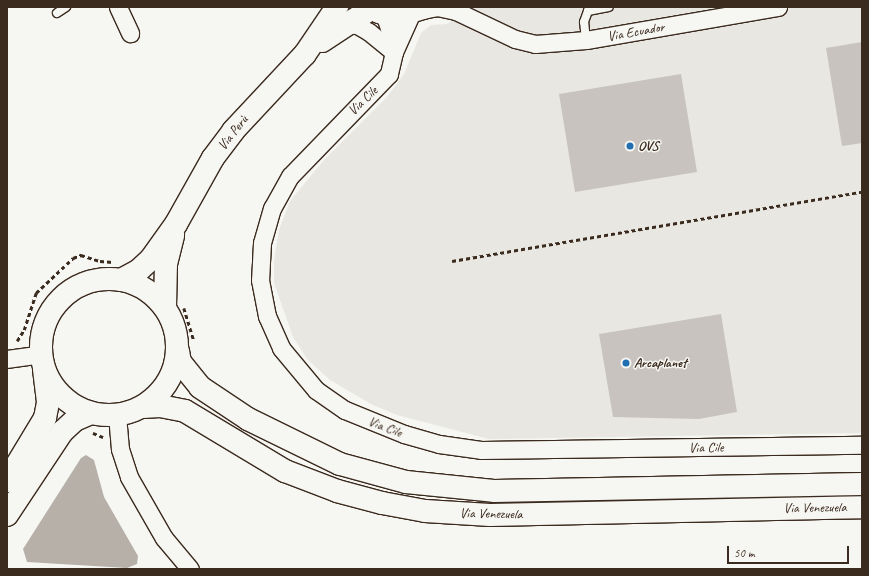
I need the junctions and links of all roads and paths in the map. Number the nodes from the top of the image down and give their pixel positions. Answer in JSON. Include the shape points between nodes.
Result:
{"nodes":[{"id":1,"x":66,"y":7,"type":"edge"},
{"id":2,"x":118,"y":7,"type":"edge"},
{"id":3,"x":473,"y":7,"type":"edge"},
{"id":4,"x":609,"y":7,"type":"edge"},
{"id":5,"x":772,"y":8,"type":"edge"},
{"id":6,"x":374,"y":9,"type":"edge"},
{"id":7,"x":420,"y":10,"type":"edge"},
{"id":8,"x":716,"y":12,"type":"edge"},
{"id":9,"x":57,"y":13,"type":"dead end"},
{"id":10,"x":341,"y":16,"type":"edge"},
{"id":11,"x":495,"y":29,"type":"junction"},
{"id":12,"x":130,"y":33,"type":"dead end"},
{"id":13,"x":586,"y":40,"type":"junction"},
{"id":14,"x":394,"y":52,"type":"junction"},
{"id":15,"x":862,"y":192,"type":"edge"},
{"id":16,"x":176,"y":224,"type":"junction"},
{"id":17,"x":452,"y":261,"type":"dead end"},
{"id":18,"x":119,"y":271,"type":"junction"},
{"id":19,"x":165,"y":307,"type":"junction"},
{"id":20,"x":178,"y":351,"type":"junction"},
{"id":21,"x":10,"y":352,"type":"edge"},
{"id":22,"x":43,"y":362,"type":"junction"},
{"id":23,"x":143,"y":407,"type":"junction"},
{"id":24,"x":117,"y":415,"type":"junction"},
{"id":25,"x":90,"y":423,"type":"junction"},
{"id":26,"x":106,"y":440,"type":"dead end"},
{"id":27,"x":862,"y":445,"type":"edge"},
{"id":28,"x":7,"y":481,"type":"edge"},
{"id":29,"x":862,"y":484,"type":"edge"},
{"id":30,"x":862,"y":507,"type":"edge"},
{"id":31,"x":7,"y":515,"type":"edge"},
{"id":32,"x":190,"y":569,"type":"edge"}],
"edges":[{"from":1,"to":9,"type":"lane"},
{"from":2,"to":12,"type":"street"},
{"from":3,"to":11,"type":"street","name":"Via Ecuador"},
{"from":4,"to":13,"type":"lane","via":[[588,12],[584,22]]},
{"from":5,"to":8,"type":"street","name":"Via Ecuador"},
{"from":6,"to":7,"type":"main road","via":[[400,15]]},
{"from":6,"to":10,"type":"main road","name":"Via Perù"},
{"from":6,"to":14,"type":"street","name":"Via Cile","via":[[389,30]]},
{"from":7,"to":11,"type":"street","name":"Via Ecuador","via":[[437,7],[456,11]]},
{"from":7,"to":14,"type":"street","name":"Via Cile"},
{"from":8,"to":13,"type":"street","name":"Via Ecuador"},
{"from":10,"to":14,"type":"street","via":[[369,32]]},
{"from":10,"to":16,"type":"main road","name":"Via Perù","via":[[233,131],[213,158]]},
{"from":11,"to":13,"type":"street","name":"Via Ecuador","via":[[515,39],[536,44]]},
{"from":14,"to":27,"type":"street","name":"Via Cile","via":[[389,74],[378,87],[301,161],[280,191],[266,225],[260,274],[267,316],[285,353],[316,390],[345,410],[404,434],[439,444],[480,450]]},
{"from":15,"to":17,"type":"path"},
{"from":16,"to":18,"type":"main road","name":"Via Perù","via":[[151,259],[138,270]]},
{"from":16,"to":19,"type":"main road","name":"Via Perù","via":[[166,264]]},
{"from":18,"to":19,"type":"main road","via":[[153,294]]},
{"from":18,"to":21,"type":"path","via":[[81,255],[73,258],[36,293],[24,330]]},
{"from":18,"to":22,"type":"main road","via":[[90,282],[62,298],[45,324]]},
{"from":19,"to":20,"type":"main road","via":[[175,328]]},
{"from":20,"to":23,"type":"main road","via":[[175,368],[168,383],[157,397]]},
{"from":20,"to":29,"type":"main road","name":"Via Venezuela","via":[[180,362],[200,387],[248,419],[284,439],[340,464],[406,482],[494,491]]},
{"from":21,"to":22,"type":"street"},
{"from":22,"to":25,"type":"main road","via":[[52,384],[62,397]]},
{"from":22,"to":28,"type":"main road","via":[[48,402],[45,418]]},
{"from":23,"to":24,"type":"main road"},
{"from":23,"to":30,"type":"main road","name":"Via Venezuela","via":[[160,406],[185,411],[286,470],[337,491],[382,503],[425,510],[490,515]]},
{"from":24,"to":25,"type":"main road"},
{"from":24,"to":32,"type":"street","via":[[120,449],[130,477],[164,538]]},
{"from":25,"to":26,"type":"path","via":[[96,433]]},
{"from":25,"to":31,"type":"main road","via":[[75,420],[62,432]]}]}
